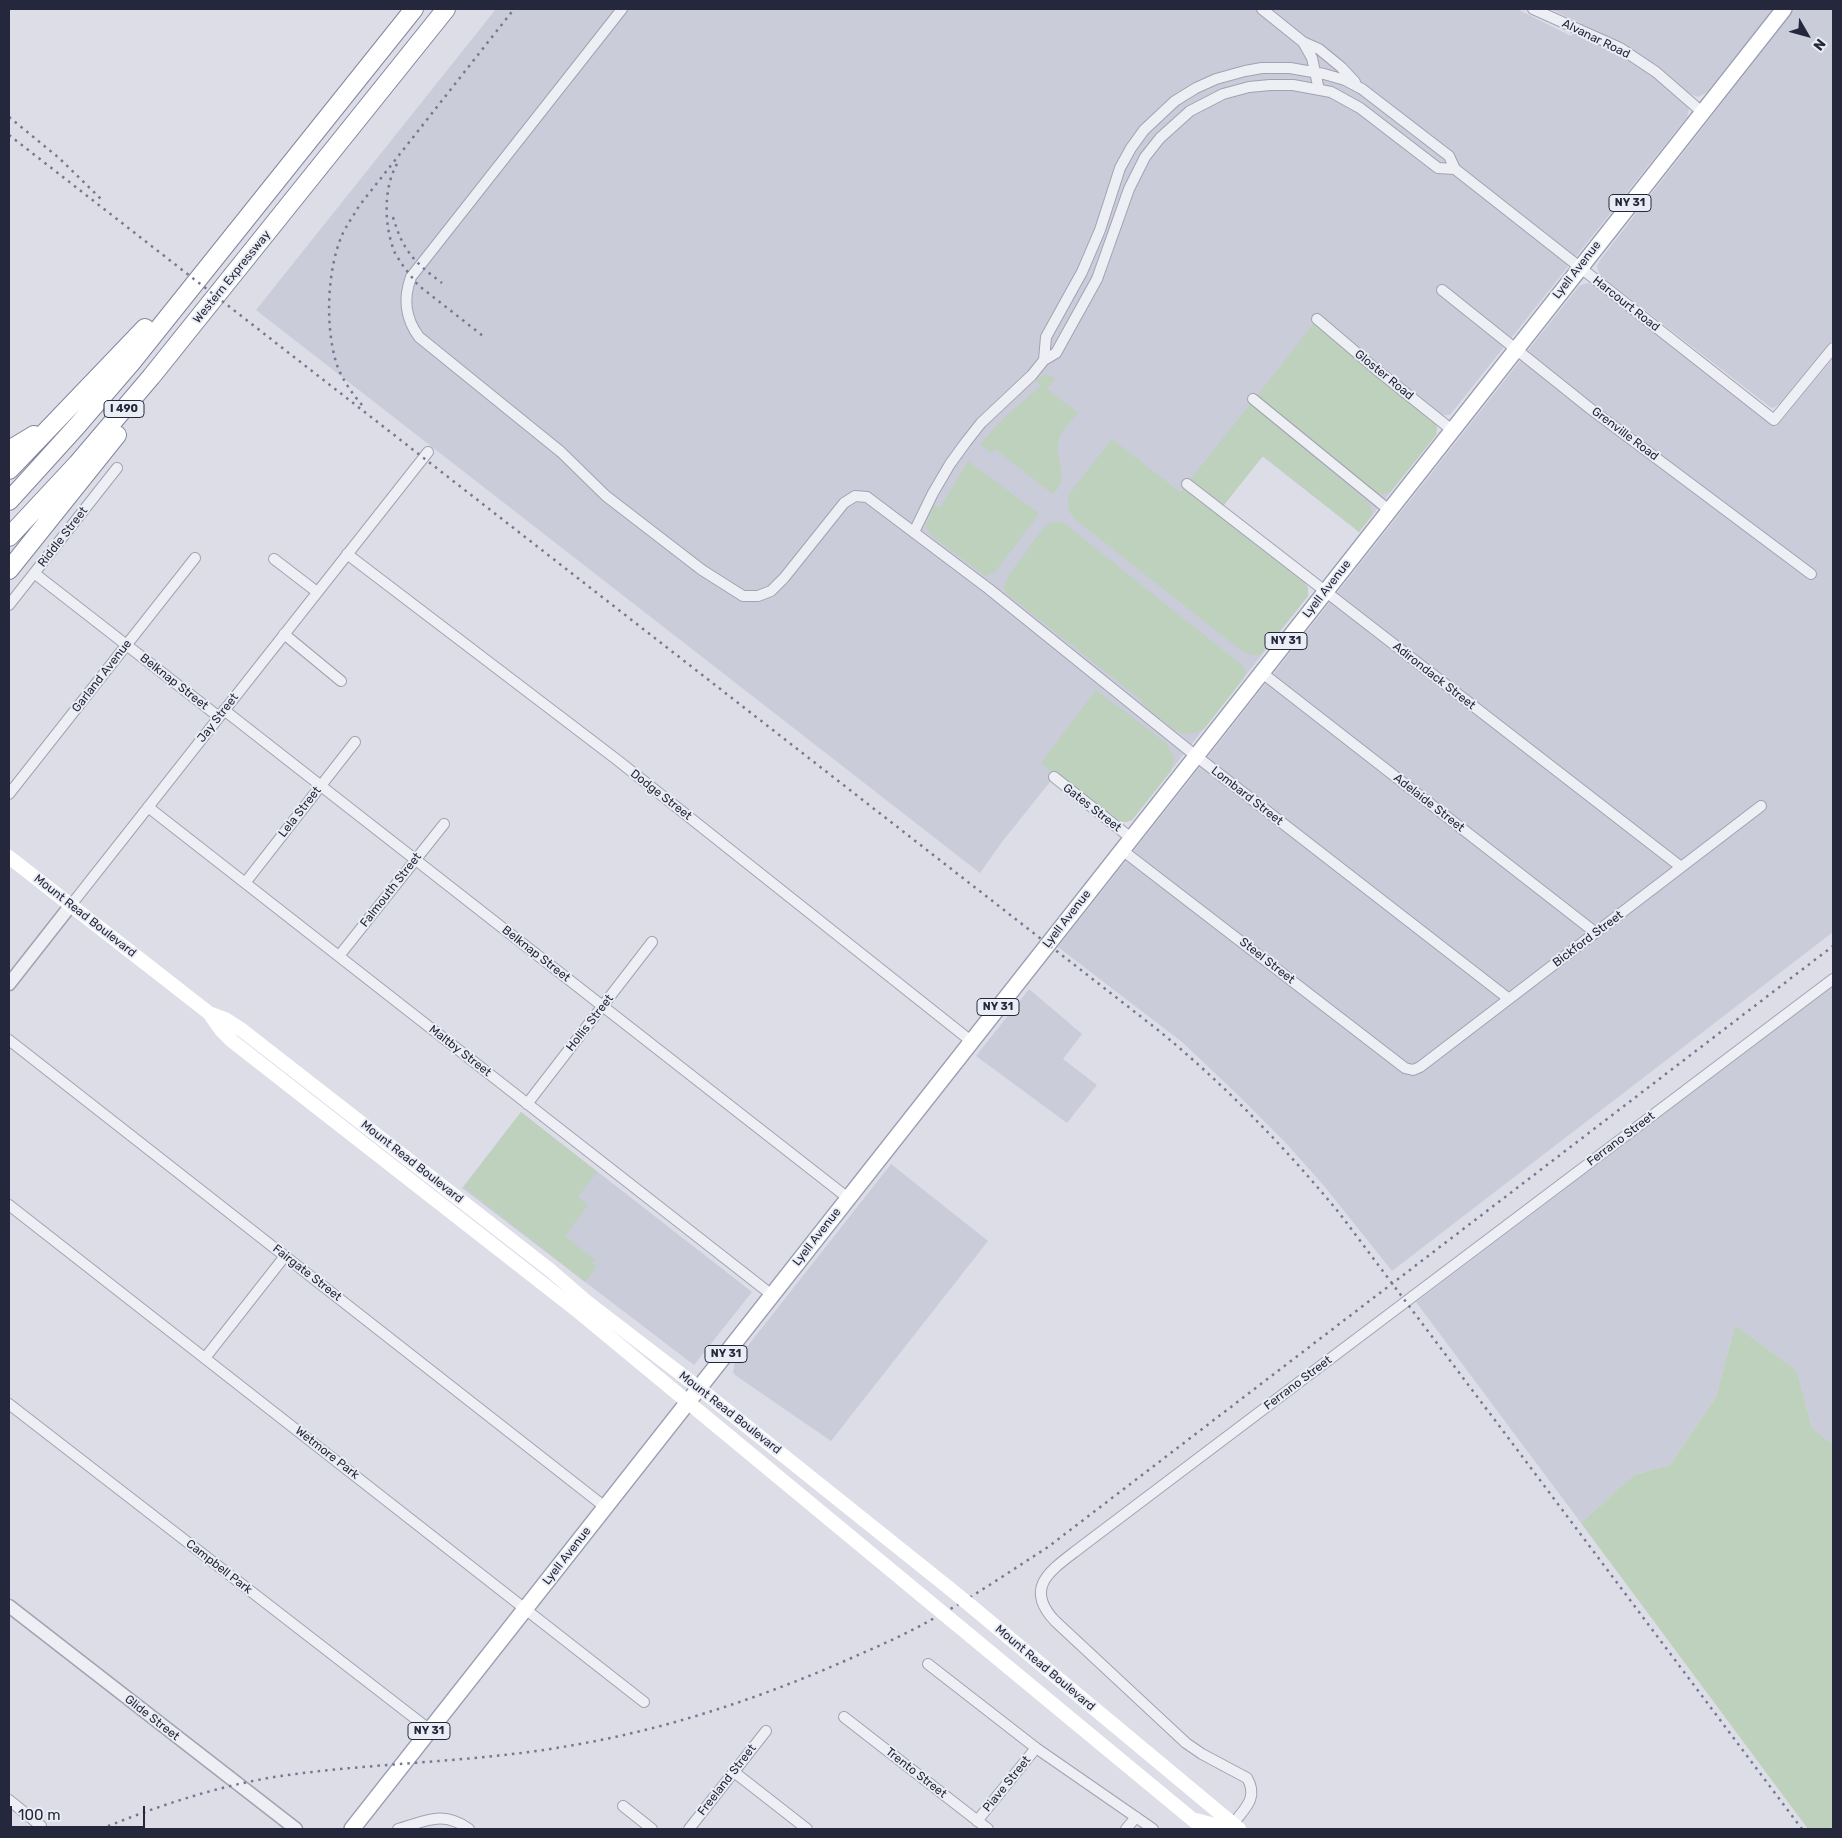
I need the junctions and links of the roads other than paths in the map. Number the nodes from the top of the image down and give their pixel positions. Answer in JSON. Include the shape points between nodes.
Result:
{"nodes":[{"id":1,"x":414,"y":9,"type":"edge"},
{"id":2,"x":446,"y":9,"type":"edge"},
{"id":3,"x":622,"y":9,"type":"edge"},
{"id":4,"x":1262,"y":9,"type":"edge"},
{"id":5,"x":1533,"y":9,"type":"edge"},
{"id":6,"x":1784,"y":9,"type":"edge"},
{"id":7,"x":1304,"y":42,"type":"junction"},
{"id":8,"x":1315,"y":72,"type":"junction"},
{"id":9,"x":1362,"y":89,"type":"junction"},
{"id":10,"x":1318,"y":90,"type":"junction"},
{"id":11,"x":1702,"y":112,"type":"junction"},
{"id":12,"x":1454,"y":169,"type":"junction"},
{"id":13,"x":223,"y":247,"type":"junction"},
{"id":14,"x":1580,"y":267,"type":"junction"},
{"id":15,"x":233,"y":275,"type":"junction"},
{"id":16,"x":1442,"y":290,"type":"dead end"},
{"id":17,"x":1317,"y":319,"type":"dead end"},
{"id":18,"x":1833,"y":348,"type":"edge"},
{"id":19,"x":1516,"y":349,"type":"junction"},
{"id":20,"x":1044,"y":360,"type":"junction"},
{"id":21,"x":1254,"y":400,"type":"dead end"},
{"id":22,"x":75,"y":402,"type":"junction"},
{"id":23,"x":1452,"y":430,"type":"junction"},
{"id":24,"x":9,"y":450,"type":"edge"},
{"id":25,"x":428,"y":452,"type":"dead end"},
{"id":26,"x":117,"y":468,"type":"dead end"},
{"id":27,"x":9,"y":470,"type":"edge"},
{"id":28,"x":1187,"y":484,"type":"dead end"},
{"id":29,"x":9,"y":501,"type":"edge"},
{"id":30,"x":1389,"y":510,"type":"junction"},
{"id":31,"x":914,"y":532,"type":"junction"},
{"id":32,"x":9,"y":537,"type":"edge"},
{"id":33,"x":347,"y":554,"type":"junction"},
{"id":34,"x":195,"y":558,"type":"dead end"},
{"id":35,"x":274,"y":559,"type":"dead end"},
{"id":36,"x":9,"y":570,"type":"edge"},
{"id":37,"x":34,"y":573,"type":"junction"},
{"id":38,"x":1811,"y":574,"type":"dead end"},
{"id":39,"x":317,"y":592,"type":"junction"},
{"id":40,"x":1325,"y":592,"type":"junction"},
{"id":41,"x":9,"y":605,"type":"edge"},
{"id":42,"x":284,"y":634,"type":"junction"},
{"id":43,"x":127,"y":644,"type":"junction"},
{"id":44,"x":1261,"y":672,"type":"junction"},
{"id":45,"x":341,"y":681,"type":"dead end"},
{"id":46,"x":222,"y":714,"type":"junction"},
{"id":47,"x":355,"y":742,"type":"dead end"},
{"id":48,"x":1196,"y":756,"type":"junction"},
{"id":49,"x":1054,"y":777,"type":"dead end"},
{"id":50,"x":321,"y":786,"type":"junction"},
{"id":51,"x":9,"y":794,"type":"edge"},
{"id":52,"x":1761,"y":806,"type":"dead end"},
{"id":53,"x":148,"y":807,"type":"junction"},
{"id":54,"x":444,"y":824,"type":"dead end"},
{"id":55,"x":1126,"y":844,"type":"junction"},
{"id":56,"x":9,"y":857,"type":"edge"},
{"id":57,"x":416,"y":860,"type":"junction"},
{"id":58,"x":1681,"y":867,"type":"junction"},
{"id":59,"x":245,"y":883,"type":"junction"},
{"id":60,"x":71,"y":905,"type":"junction"},
{"id":61,"x":1596,"y":933,"type":"junction"},
{"id":62,"x":652,"y":942,"type":"dead end"},
{"id":63,"x":339,"y":956,"type":"junction"},
{"id":64,"x":1833,"y":978,"type":"edge"},
{"id":65,"x":9,"y":984,"type":"edge"},
{"id":66,"x":1509,"y":999,"type":"junction"},
{"id":67,"x":603,"y":1006,"type":"junction"},
{"id":68,"x":209,"y":1013,"type":"junction"},
{"id":69,"x":9,"y":1040,"type":"edge"},
{"id":70,"x":971,"y":1041,"type":"junction"},
{"id":71,"x":1413,"y":1070,"type":"joint"},
{"id":72,"x":528,"y":1104,"type":"junction"},
{"id":73,"x":848,"y":1198,"type":"junction"},
{"id":74,"x":9,"y":1205,"type":"edge"},
{"id":75,"x":285,"y":1256,"type":"junction"},
{"id":76,"x":772,"y":1295,"type":"junction"},
{"id":77,"x":205,"y":1358,"type":"junction"},
{"id":78,"x":699,"y":1388,"type":"junction"},
{"id":79,"x":688,"y":1402,"type":"junction"},
{"id":80,"x":9,"y":1404,"type":"edge"},
{"id":81,"x":605,"y":1507,"type":"junction"},
{"id":82,"x":9,"y":1606,"type":"edge"},
{"id":83,"x":525,"y":1609,"type":"junction"},
{"id":84,"x":928,"y":1664,"type":"dead end"},
{"id":85,"x":644,"y":1702,"type":"dead end"},
{"id":86,"x":844,"y":1717,"type":"dead end"},
{"id":87,"x":430,"y":1730,"type":"junction"},
{"id":88,"x":766,"y":1731,"type":"dead end"},
{"id":89,"x":1036,"y":1748,"type":"junction"},
{"id":90,"x":734,"y":1772,"type":"junction"},
{"id":91,"x":9,"y":1800,"type":"edge"},
{"id":92,"x":623,"y":1806,"type":"dead end"},
{"id":93,"x":1136,"y":1817,"type":"junction"},
{"id":94,"x":1188,"y":1817,"type":"junction"},
{"id":95,"x":977,"y":1821,"type":"junction"},
{"id":96,"x":41,"y":1826,"type":"dead end"},
{"id":97,"x":357,"y":1827,"type":"edge"},
{"id":98,"x":1235,"y":1828,"type":"edge"},
{"id":99,"x":296,"y":1829,"type":"edge"},
{"id":100,"x":398,"y":1829,"type":"edge"},
{"id":101,"x":469,"y":1829,"type":"edge"},
{"id":102,"x":652,"y":1829,"type":"edge"},
{"id":103,"x":689,"y":1829,"type":"edge"},
{"id":104,"x":807,"y":1829,"type":"edge"},
{"id":105,"x":988,"y":1829,"type":"edge"},
{"id":106,"x":1126,"y":1829,"type":"edge"},
{"id":107,"x":1154,"y":1829,"type":"edge"},
{"id":108,"x":1204,"y":1829,"type":"edge"}],
"edges":[{"from":1,"to":13,"type":"highway","name":"Western Expressway","number":"I 490"},
{"from":2,"to":15,"type":"highway","name":"Western Expressway","number":"I 490"},
{"from":3,"to":31,"type":"street","name":"Lombard Street","via":[[411,277],[405,301],[412,328],[427,346],[561,452],[606,496],[702,570],[743,596],[758,596],[771,591],[844,503],[855,496],[867,496]]},
{"from":4,"to":7,"type":"street"},
{"from":5,"to":11,"type":"street","name":"Alvanar Road","via":[[1620,48],[1656,72]]},
{"from":6,"to":11,"type":"main road","name":"Lyell Avenue","number":"NY 31"},
{"from":7,"to":8,"type":"street"},
{"from":7,"to":9,"type":"street","via":[[1319,49]]},
{"from":8,"to":9,"type":"street","via":[[1345,80]]},
{"from":8,"to":10,"type":"street"},
{"from":8,"to":20,"type":"street","via":[[1262,68],[1216,79],[1175,101],[1150,124],[1120,168],[1082,272],[1046,337]]},
{"from":9,"to":12,"type":"street","via":[[1449,156]]},
{"from":10,"to":12,"type":"street","via":[[1331,92],[1360,108],[1438,168]]},
{"from":10,"to":20,"type":"street","via":[[1270,85],[1223,94],[1190,111],[1160,138],[1145,157],[1129,189],[1097,279],[1056,353]]},
{"from":11,"to":14,"type":"main road","name":"Lyell Avenue","number":"NY 31"},
{"from":12,"to":14,"type":"street","name":"Harcourt Road"},
{"from":13,"to":22,"type":"highway"},
{"from":13,"to":29,"type":"highway","name":"Western Expressway","number":"I 490","via":[[88,414]]},
{"from":14,"to":18,"type":"street","name":"Harcourt Road","via":[[1774,420]]},
{"from":14,"to":19,"type":"main road","name":"Lyell Avenue","number":"NY 31"},
{"from":15,"to":32,"type":"highway","name":"Western Expressway","number":"I 490","via":[[109,428]]},
{"from":15,"to":36,"type":"highway","via":[[148,396]]},
{"from":16,"to":19,"type":"street","name":"Grenville Road"},
{"from":17,"to":23,"type":"street","name":"Gloster Road"},
{"from":19,"to":23,"type":"main road","name":"Lyell Avenue","number":"NY 31"},
{"from":19,"to":38,"type":"street","name":"Grenville Road"},
{"from":20,"to":31,"type":"street","via":[[1039,369],[981,423],[966,442],[933,493]]},
{"from":21,"to":30,"type":"street"},
{"from":22,"to":24,"type":"highway","via":[[41,430]]},
{"from":22,"to":27,"type":"highway"},
{"from":23,"to":30,"type":"main road","name":"Lyell Avenue","number":"NY 31"},
{"from":25,"to":33,"type":"street","name":"Jay Street"},
{"from":26,"to":37,"type":"street","name":"Riddle Street"},
{"from":28,"to":40,"type":"street","name":"Adirondack Street"},
{"from":30,"to":40,"type":"main road","name":"Lyell Avenue","number":"NY 31"},
{"from":31,"to":48,"type":"street","name":"Lombard Street"},
{"from":33,"to":39,"type":"street","name":"Jay Street"},
{"from":33,"to":70,"type":"street","name":"Dodge Street","via":[[616,759]]},
{"from":34,"to":43,"type":"street","name":"Garland Avenue"},
{"from":35,"to":39,"type":"street"},
{"from":37,"to":41,"type":"street","name":"Riddle Street"},
{"from":37,"to":43,"type":"street","name":"Belknap Street"},
{"from":39,"to":42,"type":"street","name":"Jay Street"},
{"from":40,"to":44,"type":"main road","name":"Lyell Avenue","number":"NY 31"},
{"from":40,"to":58,"type":"street","name":"Adirondack Street"},
{"from":42,"to":45,"type":"street"},
{"from":42,"to":46,"type":"street","name":"Jay Street"},
{"from":43,"to":46,"type":"street","name":"Belknap Street"},
{"from":43,"to":51,"type":"street","name":"Garland Avenue"},
{"from":44,"to":48,"type":"main road","name":"Lyell Avenue","number":"NY 31"},
{"from":44,"to":61,"type":"street","name":"Adelaide Street"},
{"from":46,"to":50,"type":"street","name":"Belknap Street"},
{"from":46,"to":53,"type":"street","name":"Jay Street"},
{"from":47,"to":50,"type":"street","name":"Lela Street"},
{"from":48,"to":55,"type":"main road","name":"Lyell Avenue","number":"NY 31"},
{"from":48,"to":66,"type":"street","name":"Lombard Street"},
{"from":49,"to":55,"type":"street","name":"Gates Street"},
{"from":50,"to":57,"type":"street","name":"Belknap Street"},
{"from":50,"to":59,"type":"street","name":"Lela Street"},
{"from":52,"to":58,"type":"street","name":"Bickford Street"},
{"from":53,"to":59,"type":"street","name":"Maltby Street"},
{"from":53,"to":60,"type":"street","name":"Jay Street"},
{"from":54,"to":57,"type":"street","name":"Falmouth Street"},
{"from":55,"to":70,"type":"main road","name":"Lyell Avenue","number":"NY 31"},
{"from":55,"to":71,"type":"street","name":"Steel Street","via":[[1405,1068]]},
{"from":56,"to":60,"type":"main road","name":"Mount Read Boulevard"},
{"from":57,"to":63,"type":"street","name":"Falmouth Street"},
{"from":57,"to":67,"type":"street","name":"Belknap Street"},
{"from":58,"to":61,"type":"street","name":"Bickford Street"},
{"from":59,"to":63,"type":"street","name":"Maltby Street"},
{"from":60,"to":65,"type":"street","name":"Jay Street"},
{"from":60,"to":68,"type":"main road","name":"Mount Read Boulevard"},
{"from":61,"to":66,"type":"street","name":"Bickford Street"},
{"from":62,"to":67,"type":"street","name":"Hollis Street"},
{"from":63,"to":72,"type":"street","name":"Maltby Street"},
{"from":64,"to":98,"type":"street","name":"Ferrano Street","via":[[1104,1529],[1043,1580],[1042,1603],[1055,1621],[1194,1749],[1246,1778],[1252,1793]]},
{"from":66,"to":71,"type":"street","name":"Bickford Street"},
{"from":67,"to":72,"type":"street","name":"Hollis Street"},
{"from":67,"to":73,"type":"street","name":"Belknap Street"},
{"from":68,"to":78,"type":"main road","name":"Mount Read Boulevard","via":[[242,1030]]},
{"from":68,"to":79,"type":"main road","name":"Mount Read Boulevard","via":[[232,1040],[579,1312]]},
{"from":69,"to":75,"type":"street","name":"Fairgate Street"},
{"from":70,"to":73,"type":"main road","name":"Lyell Avenue","number":"NY 31"},
{"from":72,"to":76,"type":"street","name":"Maltby Street"},
{"from":73,"to":76,"type":"main road","name":"Lyell Avenue","number":"NY 31"},
{"from":74,"to":77,"type":"street","name":"Wetmore Park"},
{"from":75,"to":77,"type":"street"},
{"from":75,"to":81,"type":"street","name":"Fairgate Street"},
{"from":76,"to":78,"type":"main road","name":"Lyell Avenue","number":"NY 31"},
{"from":77,"to":83,"type":"street","name":"Wetmore Park"},
{"from":78,"to":79,"type":"main road","name":"Lyell Avenue","number":"NY 31"},
{"from":78,"to":98,"type":"main road","name":"Mount Read Boulevard","bridge":true,"via":[[971,1606]]},
{"from":79,"to":81,"type":"main road","name":"Lyell Avenue","number":"NY 31"},
{"from":79,"to":94,"type":"main road","name":"Mount Read Boulevard","bridge":true},
{"from":80,"to":87,"type":"street","name":"Campbell Park"},
{"from":81,"to":83,"type":"main road","name":"Lyell Avenue","number":"NY 31"},
{"from":82,"to":99,"type":"street","name":"Glide Street"},
{"from":83,"to":85,"type":"street","name":"Wetmore Park"},
{"from":83,"to":87,"type":"main road","name":"Lyell Avenue","number":"NY 31"},
{"from":84,"to":89,"type":"street"},
{"from":86,"to":95,"type":"street","name":"Trento Street"},
{"from":87,"to":97,"type":"main road","name":"Lyell Avenue","number":"NY 31"},
{"from":88,"to":90,"type":"street","name":"Freeland Street"},
{"from":89,"to":93,"type":"street"},
{"from":89,"to":95,"type":"street","name":"Piave Street"},
{"from":90,"to":103,"type":"street","name":"Freeland Street"},
{"from":90,"to":104,"type":"street"},
{"from":91,"to":96,"type":"street"},
{"from":92,"to":102,"type":"street"},
{"from":93,"to":106,"type":"street"},
{"from":93,"to":107,"type":"street"},
{"from":94,"to":98,"type":"main road","via":[[1206,1824]]},
{"from":94,"to":108,"type":"main road","name":"Mount Read Boulevard"},
{"from":95,"to":105,"type":"street","name":"Trento Street"},
{"from":100,"to":101,"type":"street","via":[[436,1818],[457,1821]]}]}
